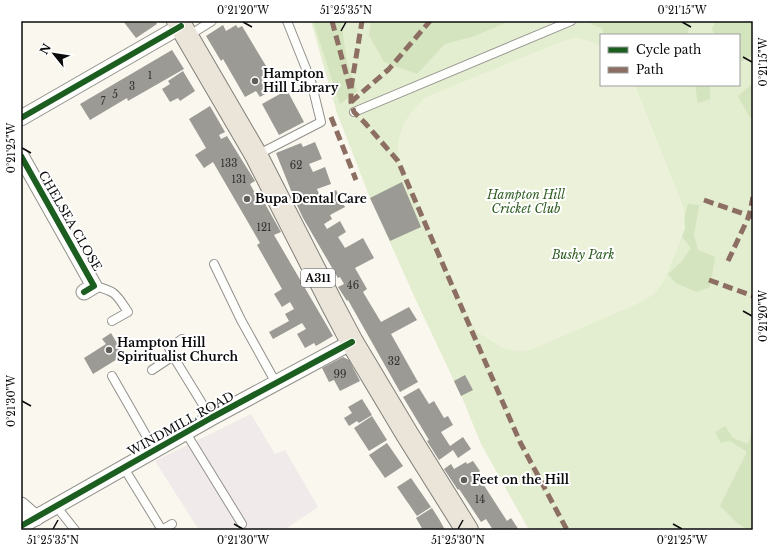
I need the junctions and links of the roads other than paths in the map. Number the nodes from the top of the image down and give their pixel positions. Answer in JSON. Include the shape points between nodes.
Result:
{"nodes":[{"id":1,"x":212,"y":21,"type":"edge"},
{"id":2,"x":287,"y":21,"type":"edge"},
{"id":3,"x":571,"y":21,"type":"edge"},
{"id":4,"x":182,"y":28,"type":"edge"},
{"id":5,"x":354,"y":112,"type":"dead end"},
{"id":6,"x":21,"y":118,"type":"edge"},
{"id":7,"x":256,"y":155,"type":"junction"},
{"id":8,"x":21,"y":156,"type":"edge"},
{"id":9,"x":214,"y":264,"type":"dead end"},
{"id":10,"x":89,"y":289,"type":"joint"},
{"id":11,"x":112,"y":322,"type":"dead end"},
{"id":12,"x":182,"y":339,"type":"dead end"},
{"id":13,"x":352,"y":342,"type":"junction"},
{"id":14,"x":174,"y":356,"type":"junction"},
{"id":15,"x":152,"y":370,"type":"dead end"},
{"id":16,"x":112,"y":376,"type":"dead end"},
{"id":17,"x":276,"y":384,"type":"junction"},
{"id":18,"x":211,"y":418,"type":"junction"},
{"id":19,"x":186,"y":433,"type":"junction"},
{"id":20,"x":155,"y":451,"type":"junction"},
{"id":21,"x":124,"y":468,"type":"junction"},
{"id":22,"x":21,"y":505,"type":"edge"},
{"id":23,"x":56,"y":506,"type":"junction"},
{"id":24,"x":27,"y":522,"type":"edge"},
{"id":25,"x":172,"y":524,"type":"dead end"},
{"id":26,"x":242,"y":524,"type":"dead end"},
{"id":27,"x":75,"y":530,"type":"edge"},
{"id":28,"x":467,"y":530,"type":"edge"}],
"edges":[{"from":1,"to":4,"type":"lane"},
{"from":2,"to":7,"type":"lane","via":[[311,81],[321,122]]},
{"from":3,"to":5,"type":"lane"},
{"from":4,"to":6,"type":"street"},
{"from":4,"to":7,"type":"main road","number":"A311"},
{"from":7,"to":13,"type":"main road","number":"A311"},
{"from":8,"to":10,"type":"street","name":"CHELSEA CLOSE"},
{"from":9,"to":17,"type":"lane"},
{"from":10,"to":11,"type":"lane","via":[[110,290],[116,294],[128,312]]},
{"from":12,"to":14,"type":"lane","via":[[169,348]]},
{"from":13,"to":17,"type":"street","name":"WINDMILL ROAD"},
{"from":13,"to":28,"type":"main road","number":"A311"},
{"from":14,"to":15,"type":"lane"},
{"from":14,"to":18,"type":"lane"},
{"from":16,"to":20,"type":"lane"},
{"from":17,"to":18,"type":"street","name":"WINDMILL ROAD"},
{"from":18,"to":19,"type":"street","name":"WINDMILL ROAD"},
{"from":19,"to":20,"type":"street","name":"WINDMILL ROAD"},
{"from":19,"to":26,"type":"lane"},
{"from":20,"to":21,"type":"street","name":"WINDMILL ROAD"},
{"from":21,"to":23,"type":"street","name":"WINDMILL ROAD"},
{"from":21,"to":25,"type":"lane","via":[[162,530]]},
{"from":22,"to":24,"type":"street"},
{"from":23,"to":24,"type":"street","name":"WINDMILL ROAD"},
{"from":23,"to":27,"type":"lane"}]}
